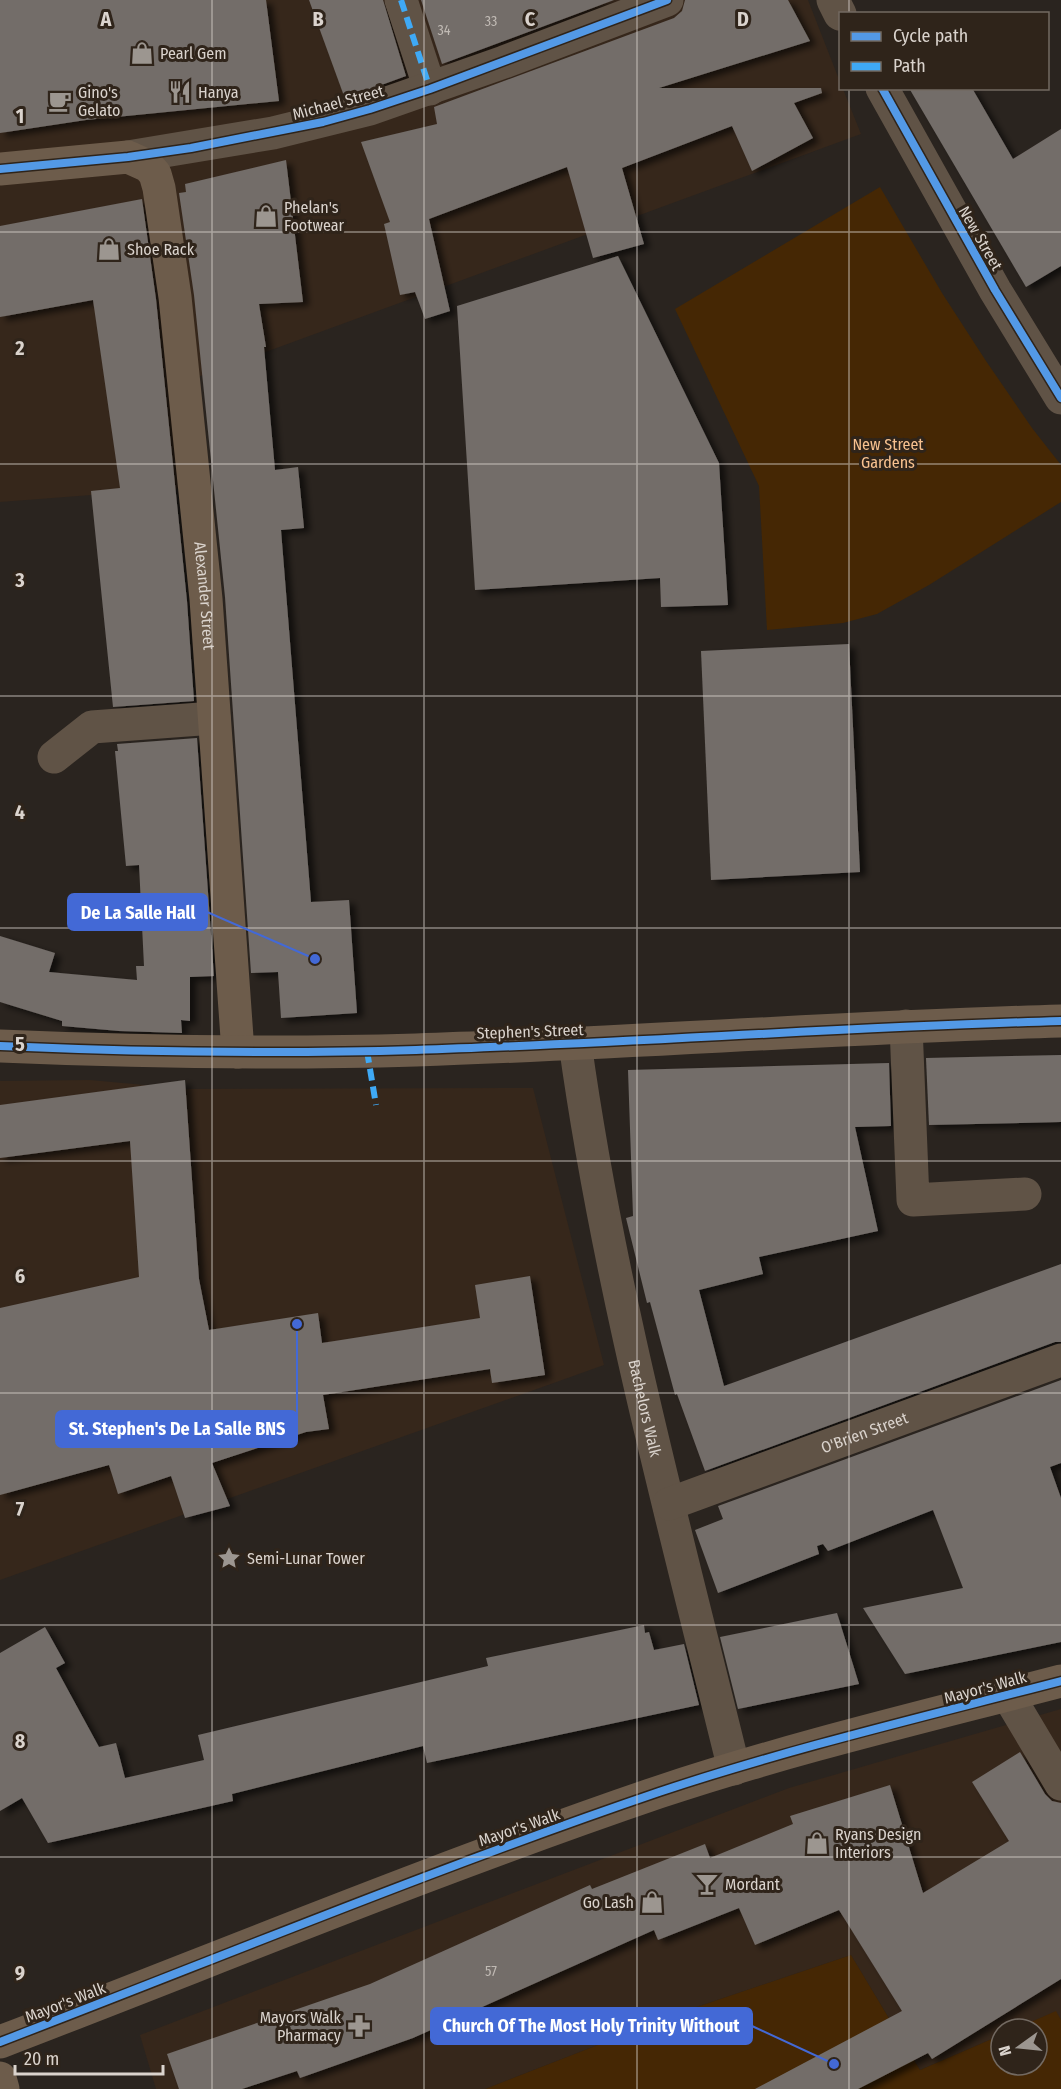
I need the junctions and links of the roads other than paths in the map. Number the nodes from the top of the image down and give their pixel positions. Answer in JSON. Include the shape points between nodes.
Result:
{"nodes":[{"id":1,"x":401,"y":0,"type":"edge"},
{"id":2,"x":667,"y":0,"type":"edge"},
{"id":3,"x":430,"y":89,"type":"junction"},
{"id":4,"x":883,"y":90,"type":"edge"},
{"id":5,"x":128,"y":157,"type":"junction"},
{"id":6,"x":0,"y":169,"type":"edge"},
{"id":7,"x":1061,"y":398,"type":"edge"},
{"id":8,"x":214,"y":718,"type":"junction"},
{"id":9,"x":54,"y":758,"type":"dead end"},
{"id":10,"x":1061,"y":1021,"type":"edge"},
{"id":11,"x":906,"y":1026,"type":"junction"},
{"id":12,"x":575,"y":1043,"type":"junction"},
{"id":13,"x":0,"y":1046,"type":"edge"},
{"id":14,"x":238,"y":1052,"type":"junction"},
{"id":15,"x":1025,"y":1194,"type":"dead end"},
{"id":16,"x":1061,"y":1360,"type":"edge"},
{"id":17,"x":669,"y":1504,"type":"junction"},
{"id":18,"x":1061,"y":1681,"type":"edge"},
{"id":19,"x":1008,"y":1695,"type":"junction"},
{"id":20,"x":734,"y":1768,"type":"junction"},
{"id":21,"x":1061,"y":1784,"type":"edge"},
{"id":22,"x":0,"y":2042,"type":"edge"},
{"id":23,"x":0,"y":2078,"type":"edge"},
{"id":24,"x":3,"y":2089,"type":"edge"}],
"edges":[{"from":1,"to":3,"type":"street"},
{"from":2,"to":3,"type":"street","name":"Michael Street"},
{"from":3,"to":5,"type":"street","name":"Michael Street","via":[[370,109],[273,133]]},
{"from":4,"to":7,"type":"street","name":"New Street","via":[[995,290]]},
{"from":5,"to":6,"type":"street","name":"Michael Street"},
{"from":5,"to":8,"type":"street","name":"Alexander Street","via":[[141,161],[155,174],[163,207],[192,456]]},
{"from":8,"to":9,"type":"street","via":[[92,727]]},
{"from":8,"to":14,"type":"street","name":"Alexander Street"},
{"from":10,"to":11,"type":"street","name":"Stephen's Street"},
{"from":11,"to":12,"type":"street","name":"Stephen's Street"},
{"from":11,"to":15,"type":"street","via":[[913,1200]]},
{"from":12,"to":14,"type":"street","name":"Stephen's Street"},
{"from":12,"to":17,"type":"street","name":"Bachelors Walk","via":[[609,1241]]},
{"from":13,"to":14,"type":"street","name":"Stephen's Street"},
{"from":16,"to":17,"type":"street","name":"O'Brien Street"},
{"from":17,"to":20,"type":"street","name":"Bachelors Walk"},
{"from":18,"to":19,"type":"street","name":"Mayor's Walk"},
{"from":19,"to":20,"type":"street","name":"Mayor's Walk"},
{"from":19,"to":21,"type":"street"},
{"from":20,"to":22,"type":"street","name":"Mayor's Walk","via":[[453,1865]]},
{"from":23,"to":24,"type":"street"}]}
